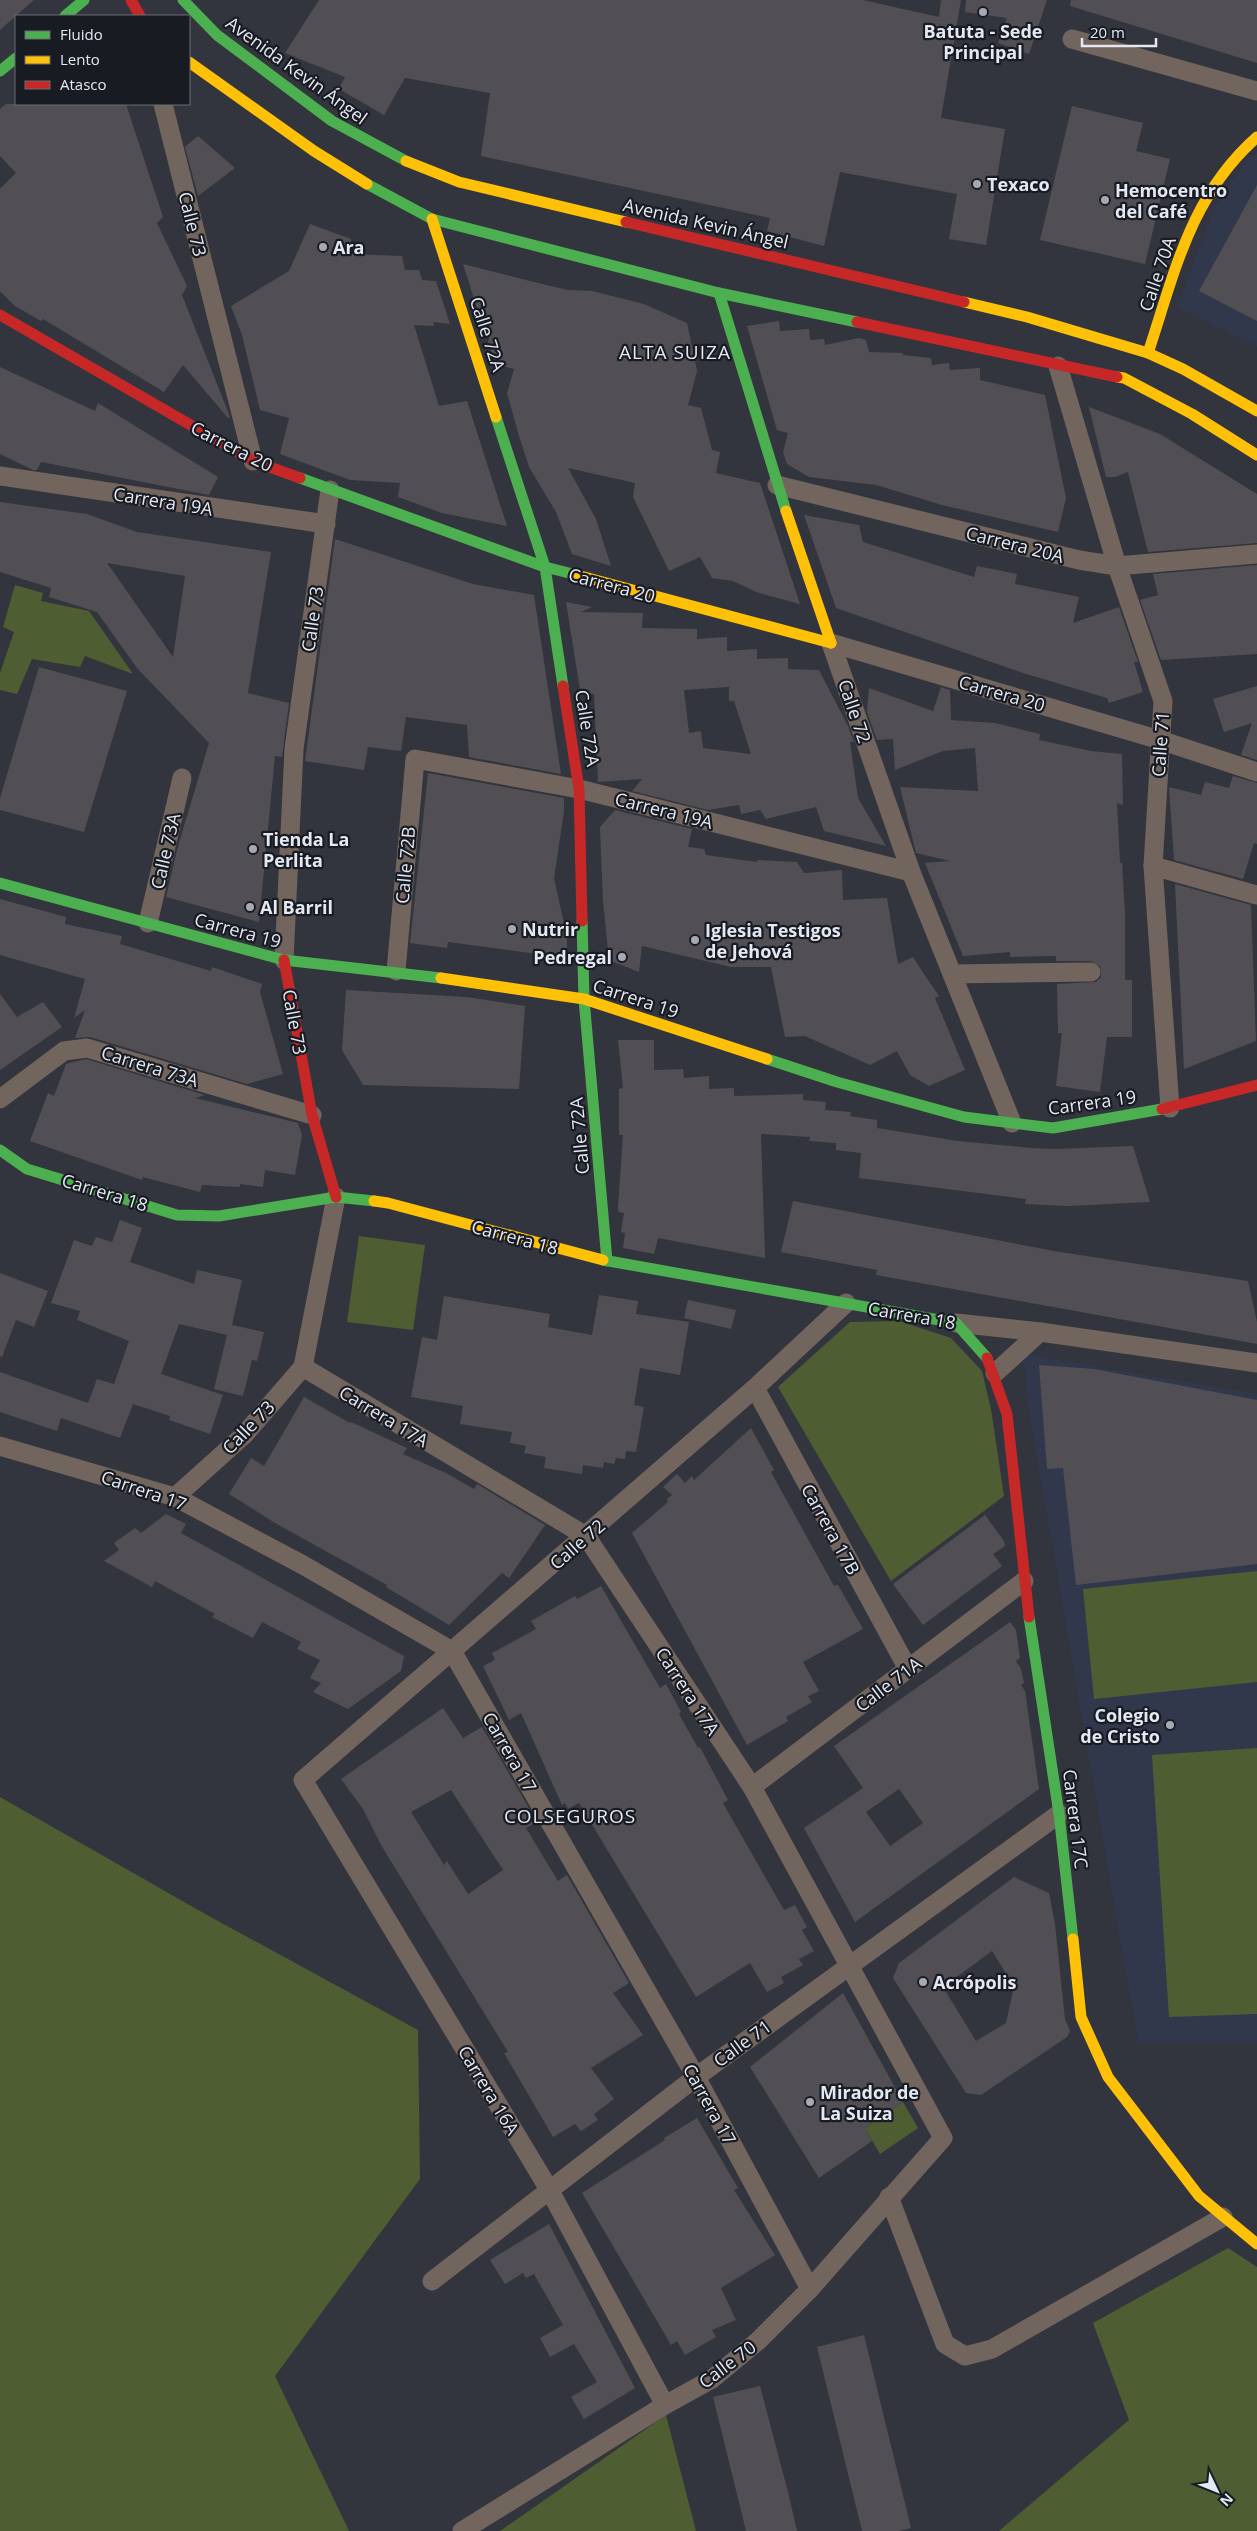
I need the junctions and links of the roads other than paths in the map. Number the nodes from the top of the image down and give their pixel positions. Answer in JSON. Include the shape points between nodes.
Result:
{"nodes":[{"id":1,"x":84,"y":0,"type":"edge"},
{"id":2,"x":131,"y":0,"type":"edge"},
{"id":3,"x":183,"y":0,"type":"edge"},
{"id":4,"x":65,"y":15,"type":"edge"},
{"id":5,"x":139,"y":15,"type":"edge"},
{"id":6,"x":1072,"y":39,"type":"dead end"},
{"id":7,"x":15,"y":59,"type":"edge"},
{"id":8,"x":190,"y":63,"type":"edge"},
{"id":9,"x":0,"y":71,"type":"edge"},
{"id":10,"x":1257,"y":92,"type":"edge"},
{"id":11,"x":163,"y":105,"type":"edge"},
{"id":12,"x":1257,"y":137,"type":"edge"},
{"id":13,"x":432,"y":219,"type":"junction"},
{"id":14,"x":719,"y":293,"type":"junction"},
{"id":15,"x":0,"y":315,"type":"edge"},
{"id":16,"x":1148,"y":353,"type":"junction"},
{"id":17,"x":1058,"y":366,"type":"junction"},
{"id":18,"x":1257,"y":411,"type":"edge"},
{"id":19,"x":1257,"y":455,"type":"edge"},
{"id":20,"x":253,"y":461,"type":"junction"},
{"id":21,"x":0,"y":476,"type":"edge"},
{"id":22,"x":777,"y":485,"type":"junction"},
{"id":23,"x":330,"y":490,"type":"junction"},
{"id":24,"x":326,"y":524,"type":"junction"},
{"id":25,"x":1257,"y":554,"type":"edge"},
{"id":26,"x":1116,"y":566,"type":"junction"},
{"id":27,"x":545,"y":567,"type":"junction"},
{"id":28,"x":831,"y":643,"type":"junction"},
{"id":29,"x":1160,"y":740,"type":"junction"},
{"id":30,"x":414,"y":759,"type":"joint"},
{"id":31,"x":1257,"y":772,"type":"edge"},
{"id":32,"x":182,"y":778,"type":"dead end"},
{"id":33,"x":579,"y":789,"type":"junction"},
{"id":34,"x":1153,"y":866,"type":"junction"},
{"id":35,"x":911,"y":872,"type":"junction"},
{"id":36,"x":0,"y":883,"type":"edge"},
{"id":37,"x":1257,"y":895,"type":"edge"},
{"id":38,"x":148,"y":923,"type":"junction"},
{"id":39,"x":284,"y":960,"type":"junction"},
{"id":40,"x":396,"y":970,"type":"junction"},
{"id":41,"x":1091,"y":972,"type":"dead end"},
{"id":42,"x":952,"y":974,"type":"junction"},
{"id":43,"x":584,"y":999,"type":"junction"},
{"id":44,"x":1257,"y":1085,"type":"edge"},
{"id":45,"x":0,"y":1099,"type":"edge"},
{"id":46,"x":1170,"y":1108,"type":"junction"},
{"id":47,"x":312,"y":1115,"type":"junction"},
{"id":48,"x":1012,"y":1123,"type":"junction"},
{"id":49,"x":0,"y":1150,"type":"edge"},
{"id":50,"x":336,"y":1198,"type":"junction"},
{"id":51,"x":607,"y":1261,"type":"junction"},
{"id":52,"x":846,"y":1303,"type":"junction"},
{"id":53,"x":956,"y":1323,"type":"junction"},
{"id":54,"x":1040,"y":1332,"type":"junction"},
{"id":55,"x":1257,"y":1363,"type":"edge"},
{"id":56,"x":303,"y":1367,"type":"junction"},
{"id":57,"x":995,"y":1373,"type":"junction"},
{"id":58,"x":755,"y":1388,"type":"junction"},
{"id":59,"x":0,"y":1446,"type":"edge"},
{"id":60,"x":175,"y":1497,"type":"junction"},
{"id":61,"x":586,"y":1536,"type":"junction"},
{"id":62,"x":1024,"y":1581,"type":"junction"},
{"id":63,"x":452,"y":1651,"type":"junction"},
{"id":64,"x":908,"y":1669,"type":"junction"},
{"id":65,"x":302,"y":1780,"type":"joint"},
{"id":66,"x":752,"y":1787,"type":"junction"},
{"id":67,"x":1059,"y":1814,"type":"junction"},
{"id":68,"x":850,"y":1966,"type":"junction"},
{"id":69,"x":696,"y":2077,"type":"junction"},
{"id":70,"x":943,"y":2138,"type":"joint"},
{"id":71,"x":550,"y":2191,"type":"junction"},
{"id":72,"x":889,"y":2197,"type":"junction"},
{"id":73,"x":1223,"y":2217,"type":"junction"},
{"id":74,"x":1257,"y":2244,"type":"edge"},
{"id":75,"x":432,"y":2281,"type":"dead end"},
{"id":76,"x":810,"y":2289,"type":"junction"},
{"id":77,"x":664,"y":2405,"type":"junction"},
{"id":78,"x":462,"y":2531,"type":"edge"}],
"edges":[{"from":1,"to":4,"type":"street"},
{"from":2,"to":5,"type":"street"},
{"from":3,"to":16,"type":"street","name":"Avenida Kevin Ángel","via":[[217,35],[332,121],[394,157],[459,182],[1021,315]]},
{"from":6,"to":10,"type":"street"},
{"from":7,"to":9,"type":"street"},
{"from":8,"to":13,"type":"street","via":[[314,151],[384,195]]},
{"from":11,"to":20,"type":"street","name":"Calle 73"},
{"from":12,"to":16,"type":"street","name":"Calle 70A","via":[[1219,175],[1196,213]]},
{"from":13,"to":14,"type":"street"},
{"from":13,"to":27,"type":"street","name":"Calle 72A"},
{"from":14,"to":17,"type":"street"},
{"from":14,"to":22,"type":"street","name":"Calle 72"},
{"from":15,"to":20,"type":"street","name":"Carrera 20"},
{"from":16,"to":18,"type":"street","name":"Avenida Kevin Ángel"},
{"from":17,"to":19,"type":"street","via":[[1124,378],[1171,401]]},
{"from":17,"to":26,"type":"street","name":"Calle 71"},
{"from":20,"to":23,"type":"street","name":"Carrera 20"},
{"from":21,"to":24,"type":"street","name":"Carrera 19A"},
{"from":22,"to":26,"type":"street","name":"Carrera 20A","via":[[1079,560]]},
{"from":22,"to":28,"type":"street","name":"Calle 72"},
{"from":23,"to":24,"type":"street","name":"Calle 73"},
{"from":23,"to":27,"type":"street","name":"Carrera 20"},
{"from":24,"to":39,"type":"street","name":"Calle 73","via":[[294,749]]},
{"from":25,"to":26,"type":"street","name":"Carrera 20A"},
{"from":26,"to":29,"type":"street","name":"Calle 71","via":[[1163,701]]},
{"from":27,"to":28,"type":"street","name":"Carrera 20"},
{"from":27,"to":33,"type":"street","name":"Calle 72A"},
{"from":28,"to":29,"type":"street","name":"Carrera 20"},
{"from":28,"to":35,"type":"street","name":"Calle 72"},
{"from":29,"to":31,"type":"street","name":"Carrera 20"},
{"from":29,"to":34,"type":"street","name":"Calle 71"},
{"from":30,"to":33,"type":"street","name":"Carrera 19A"},
{"from":30,"to":40,"type":"street","name":"Calle 72B"},
{"from":32,"to":38,"type":"street","name":"Calle 73A"},
{"from":33,"to":35,"type":"street","name":"Carrera 19A"},
{"from":33,"to":43,"type":"street","name":"Calle 72A"},
{"from":34,"to":37,"type":"street"},
{"from":34,"to":46,"type":"street","name":"Calle 71"},
{"from":35,"to":42,"type":"street","name":"Calle 72"},
{"from":36,"to":38,"type":"street","name":"Carrera 19"},
{"from":38,"to":39,"type":"street","name":"Carrera 19"},
{"from":39,"to":40,"type":"street","name":"Carrera 19"},
{"from":39,"to":47,"type":"street","name":"Calle 73"},
{"from":40,"to":43,"type":"street","name":"Carrera 19"},
{"from":41,"to":42,"type":"street"},
{"from":42,"to":48,"type":"street","name":"Calle 72"},
{"from":43,"to":48,"type":"street","name":"Carrera 19","via":[[837,1082],[964,1117]]},
{"from":43,"to":51,"type":"street","name":"Calle 72A"},
{"from":44,"to":46,"type":"street","name":"Carrera 19"},
{"from":45,"to":47,"type":"street","name":"Carrera 73A","via":[[64,1051],[87,1048]]},
{"from":46,"to":48,"type":"street","name":"Carrera 19","via":[[1052,1128]]},
{"from":47,"to":50,"type":"street","name":"Calle 73"},
{"from":49,"to":50,"type":"street","name":"Carrera 18","via":[[27,1169],[178,1215],[219,1216]]},
{"from":50,"to":51,"type":"street","name":"Carrera 18","via":[[388,1202]]},
{"from":50,"to":56,"type":"street","name":"Calle 73"},
{"from":51,"to":52,"type":"street","name":"Carrera 18"},
{"from":52,"to":53,"type":"street","name":"Carrera 18"},
{"from":52,"to":58,"type":"street","name":"Calle 72"},
{"from":53,"to":54,"type":"street","name":"Carrera 18"},
{"from":53,"to":57,"type":"street","name":"Carrera 17C","via":[[980,1349]]},
{"from":54,"to":55,"type":"street","name":"Carrera 18"},
{"from":54,"to":57,"type":"street"},
{"from":56,"to":60,"type":"street","name":"Calle 73","via":[[244,1435]]},
{"from":56,"to":61,"type":"street","name":"Carrera 17A"},
{"from":57,"to":62,"type":"street","name":"Carrera 17C","via":[[1007,1414]]},
{"from":58,"to":61,"type":"street","name":"Calle 72"},
{"from":58,"to":64,"type":"street","name":"Carrera 17B"},
{"from":59,"to":60,"type":"street","name":"Carrera 17"},
{"from":60,"to":63,"type":"street","name":"Carrera 17","via":[[304,1565]]},
{"from":61,"to":63,"type":"street","name":"Calle 72"},
{"from":61,"to":66,"type":"street","name":"Carrera 17A"},
{"from":62,"to":64,"type":"street","name":"Calle 71A"},
{"from":62,"to":67,"type":"street","name":"Carrera 17C"},
{"from":63,"to":65,"type":"street","name":"Calle 72"},
{"from":63,"to":69,"type":"street","name":"Carrera 17"},
{"from":64,"to":66,"type":"street","name":"Calle 71A"},
{"from":65,"to":71,"type":"street","name":"Carrera 16A"},
{"from":66,"to":68,"type":"street","name":"Carrera 17A"},
{"from":67,"to":68,"type":"street","name":"Calle 71"},
{"from":67,"to":73,"type":"street","name":"Carrera 17C","via":[[1082,2016],[1108,2077],[1199,2196]]},
{"from":68,"to":69,"type":"street","name":"Calle 71"},
{"from":68,"to":70,"type":"street","name":"Carrera 17A"},
{"from":69,"to":71,"type":"street","name":"Calle 71"},
{"from":69,"to":76,"type":"street","name":"Carrera 17"},
{"from":70,"to":72,"type":"street","name":"Calle 70"},
{"from":71,"to":75,"type":"street","name":"Calle 71"},
{"from":71,"to":77,"type":"street","name":"Carrera 16A"},
{"from":72,"to":73,"type":"street","via":[[945,2344],[966,2356],[992,2349]]},
{"from":72,"to":76,"type":"street","name":"Calle 70"},
{"from":73,"to":74,"type":"street","name":"Carrera 17C"},
{"from":76,"to":77,"type":"street","name":"Calle 70","via":[[758,2341],[712,2379]]},
{"from":77,"to":78,"type":"street","name":"Calle 70"}]}
